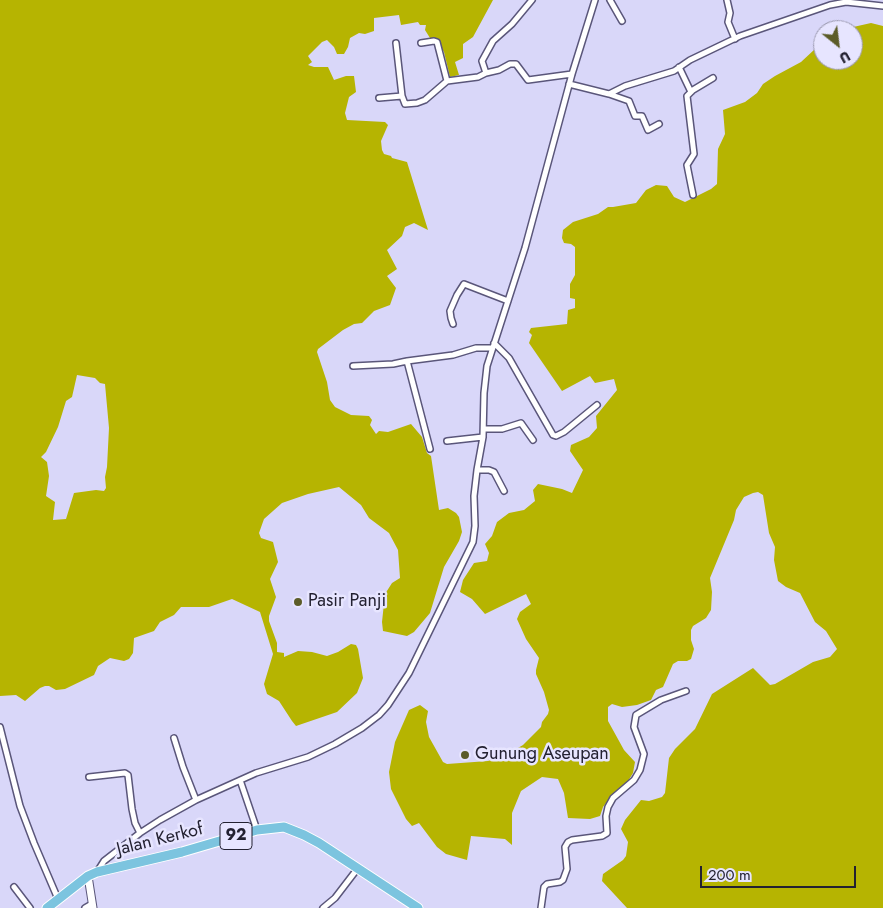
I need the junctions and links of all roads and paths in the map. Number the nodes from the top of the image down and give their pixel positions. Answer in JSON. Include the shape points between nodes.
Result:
{"nodes":[{"id":1,"x":532,"y":0,"type":"edge"},
{"id":2,"x":595,"y":0,"type":"edge"},
{"id":3,"x":610,"y":0,"type":"edge"},
{"id":4,"x":727,"y":0,"type":"edge"},
{"id":5,"x":883,"y":6,"type":"edge"},
{"id":6,"x":622,"y":21,"type":"dead end"},
{"id":7,"x":735,"y":39,"type":"junction"},
{"id":8,"x":396,"y":43,"type":"dead end"},
{"id":9,"x":421,"y":43,"type":"dead end"},
{"id":10,"x":679,"y":67,"type":"junction"},
{"id":11,"x":486,"y":73,"type":"junction"},
{"id":12,"x":572,"y":74,"type":"junction"},
{"id":13,"x":714,"y":78,"type":"dead end"},
{"id":14,"x":447,"y":81,"type":"junction"},
{"id":15,"x":569,"y":84,"type":"junction"},
{"id":16,"x":691,"y":92,"type":"junction"},
{"id":17,"x":609,"y":94,"type":"junction"},
{"id":18,"x":402,"y":96,"type":"junction"},
{"id":19,"x":379,"y":98,"type":"dead end"},
{"id":20,"x":660,"y":124,"type":"dead end"},
{"id":21,"x":693,"y":194,"type":"dead end"},
{"id":22,"x":508,"y":301,"type":"junction"},
{"id":23,"x":453,"y":324,"type":"dead end"},
{"id":24,"x":493,"y":346,"type":"junction"},
{"id":25,"x":406,"y":361,"type":"junction"},
{"id":26,"x":354,"y":366,"type":"dead end"},
{"id":27,"x":597,"y":405,"type":"dead end"},
{"id":28,"x":484,"y":429,"type":"junction"},
{"id":29,"x":484,"y":438,"type":"junction"},
{"id":30,"x":533,"y":440,"type":"dead end"},
{"id":31,"x":446,"y":441,"type":"dead end"},
{"id":32,"x":430,"y":449,"type":"dead end"},
{"id":33,"x":477,"y":470,"type":"junction"},
{"id":34,"x":504,"y":491,"type":"dead end"},
{"id":35,"x":686,"y":691,"type":"dead end"},
{"id":36,"x":0,"y":727,"type":"edge"},
{"id":37,"x":174,"y":738,"type":"dead end"},
{"id":38,"x":89,"y":777,"type":"dead end"},
{"id":39,"x":240,"y":780,"type":"junction"},
{"id":40,"x":196,"y":800,"type":"junction"},
{"id":41,"x":257,"y":830,"type":"junction"},
{"id":42,"x":140,"y":833,"type":"junction"},
{"id":43,"x":358,"y":868,"type":"junction"},
{"id":44,"x":93,"y":874,"type":"junction"},
{"id":45,"x":14,"y":887,"type":"dead end"},
{"id":46,"x":58,"y":899,"type":"junction"},
{"id":47,"x":92,"y":906,"type":"edge"},
{"id":48,"x":30,"y":908,"type":"edge"},
{"id":49,"x":47,"y":908,"type":"edge"},
{"id":50,"x":85,"y":908,"type":"edge"},
{"id":51,"x":323,"y":908,"type":"edge"},
{"id":52,"x":418,"y":908,"type":"edge"},
{"id":53,"x":541,"y":908,"type":"edge"}],
"edges":[{"from":1,"to":11,"type":"street","via":[[494,41],[482,60]]},
{"from":2,"to":12,"type":"street"},
{"from":3,"to":6,"type":"street"},
{"from":4,"to":7,"type":"street","via":[[728,22]]},
{"from":5,"to":7,"type":"street","via":[[836,3]]},
{"from":7,"to":10,"type":"street"},
{"from":8,"to":18,"type":"street"},
{"from":9,"to":14,"type":"street","via":[[437,42]]},
{"from":10,"to":16,"type":"street"},
{"from":10,"to":17,"type":"street"},
{"from":11,"to":12,"type":"street","via":[[514,64],[528,80]]},
{"from":11,"to":14,"type":"street"},
{"from":12,"to":15,"type":"street"},
{"from":13,"to":16,"type":"street"},
{"from":14,"to":18,"type":"street","via":[[422,102],[405,104]]},
{"from":15,"to":17,"type":"street"},
{"from":15,"to":22,"type":"street"},
{"from":16,"to":21,"type":"street","via":[[687,100],[694,154],[687,165]]},
{"from":17,"to":20,"type":"street","via":[[629,100],[635,116],[642,116],[648,130]]},
{"from":18,"to":19,"type":"street"},
{"from":22,"to":23,"type":"street","via":[[464,284],[452,306]]},
{"from":22,"to":24,"type":"street"},
{"from":24,"to":25,"type":"street"},
{"from":24,"to":27,"type":"street","via":[[509,358],[553,435],[564,432]]},
{"from":24,"to":28,"type":"street","via":[[484,393]]},
{"from":25,"to":26,"type":"street"},
{"from":25,"to":32,"type":"street"},
{"from":28,"to":29,"type":"street"},
{"from":28,"to":30,"type":"street","via":[[502,429],[522,423]]},
{"from":29,"to":31,"type":"street"},
{"from":29,"to":33,"type":"street"},
{"from":33,"to":34,"type":"street","via":[[494,472]]},
{"from":33,"to":39,"type":"street","via":[[475,535],[470,550],[409,673],[388,705],[369,723],[335,744],[308,757]]},
{"from":35,"to":53,"type":"street","via":[[661,700],[636,715],[634,727],[644,754],[640,770],[608,807],[607,833],[568,842],[564,880],[544,887]]},
{"from":36,"to":46,"type":"street","via":[[20,806]]},
{"from":37,"to":40,"type":"street"},
{"from":38,"to":42,"type":"street","via":[[129,775],[132,809]]},
{"from":39,"to":40,"type":"street"},
{"from":39,"to":41,"type":"street"},
{"from":40,"to":42,"type":"street"},
{"from":41,"to":43,"type":"main road","name":"Jalan Kerkof","number":"92","via":[[284,827],[294,830]]},
{"from":41,"to":44,"type":"main road","name":"Jalan Kerkof","number":"92"},
{"from":42,"to":44,"type":"street","via":[[104,861]]},
{"from":43,"to":51,"type":"street"},
{"from":43,"to":52,"type":"main road","name":"Jalan Kerkof","number":"92"},
{"from":44,"to":46,"type":"main road","name":"Jalan Kerkof","number":"92"},
{"from":44,"to":47,"type":"street"},
{"from":45,"to":48,"type":"street"},
{"from":46,"to":49,"type":"main road","name":"Jalan Kerkof","number":"92"},
{"from":47,"to":50,"type":"street"}]}
